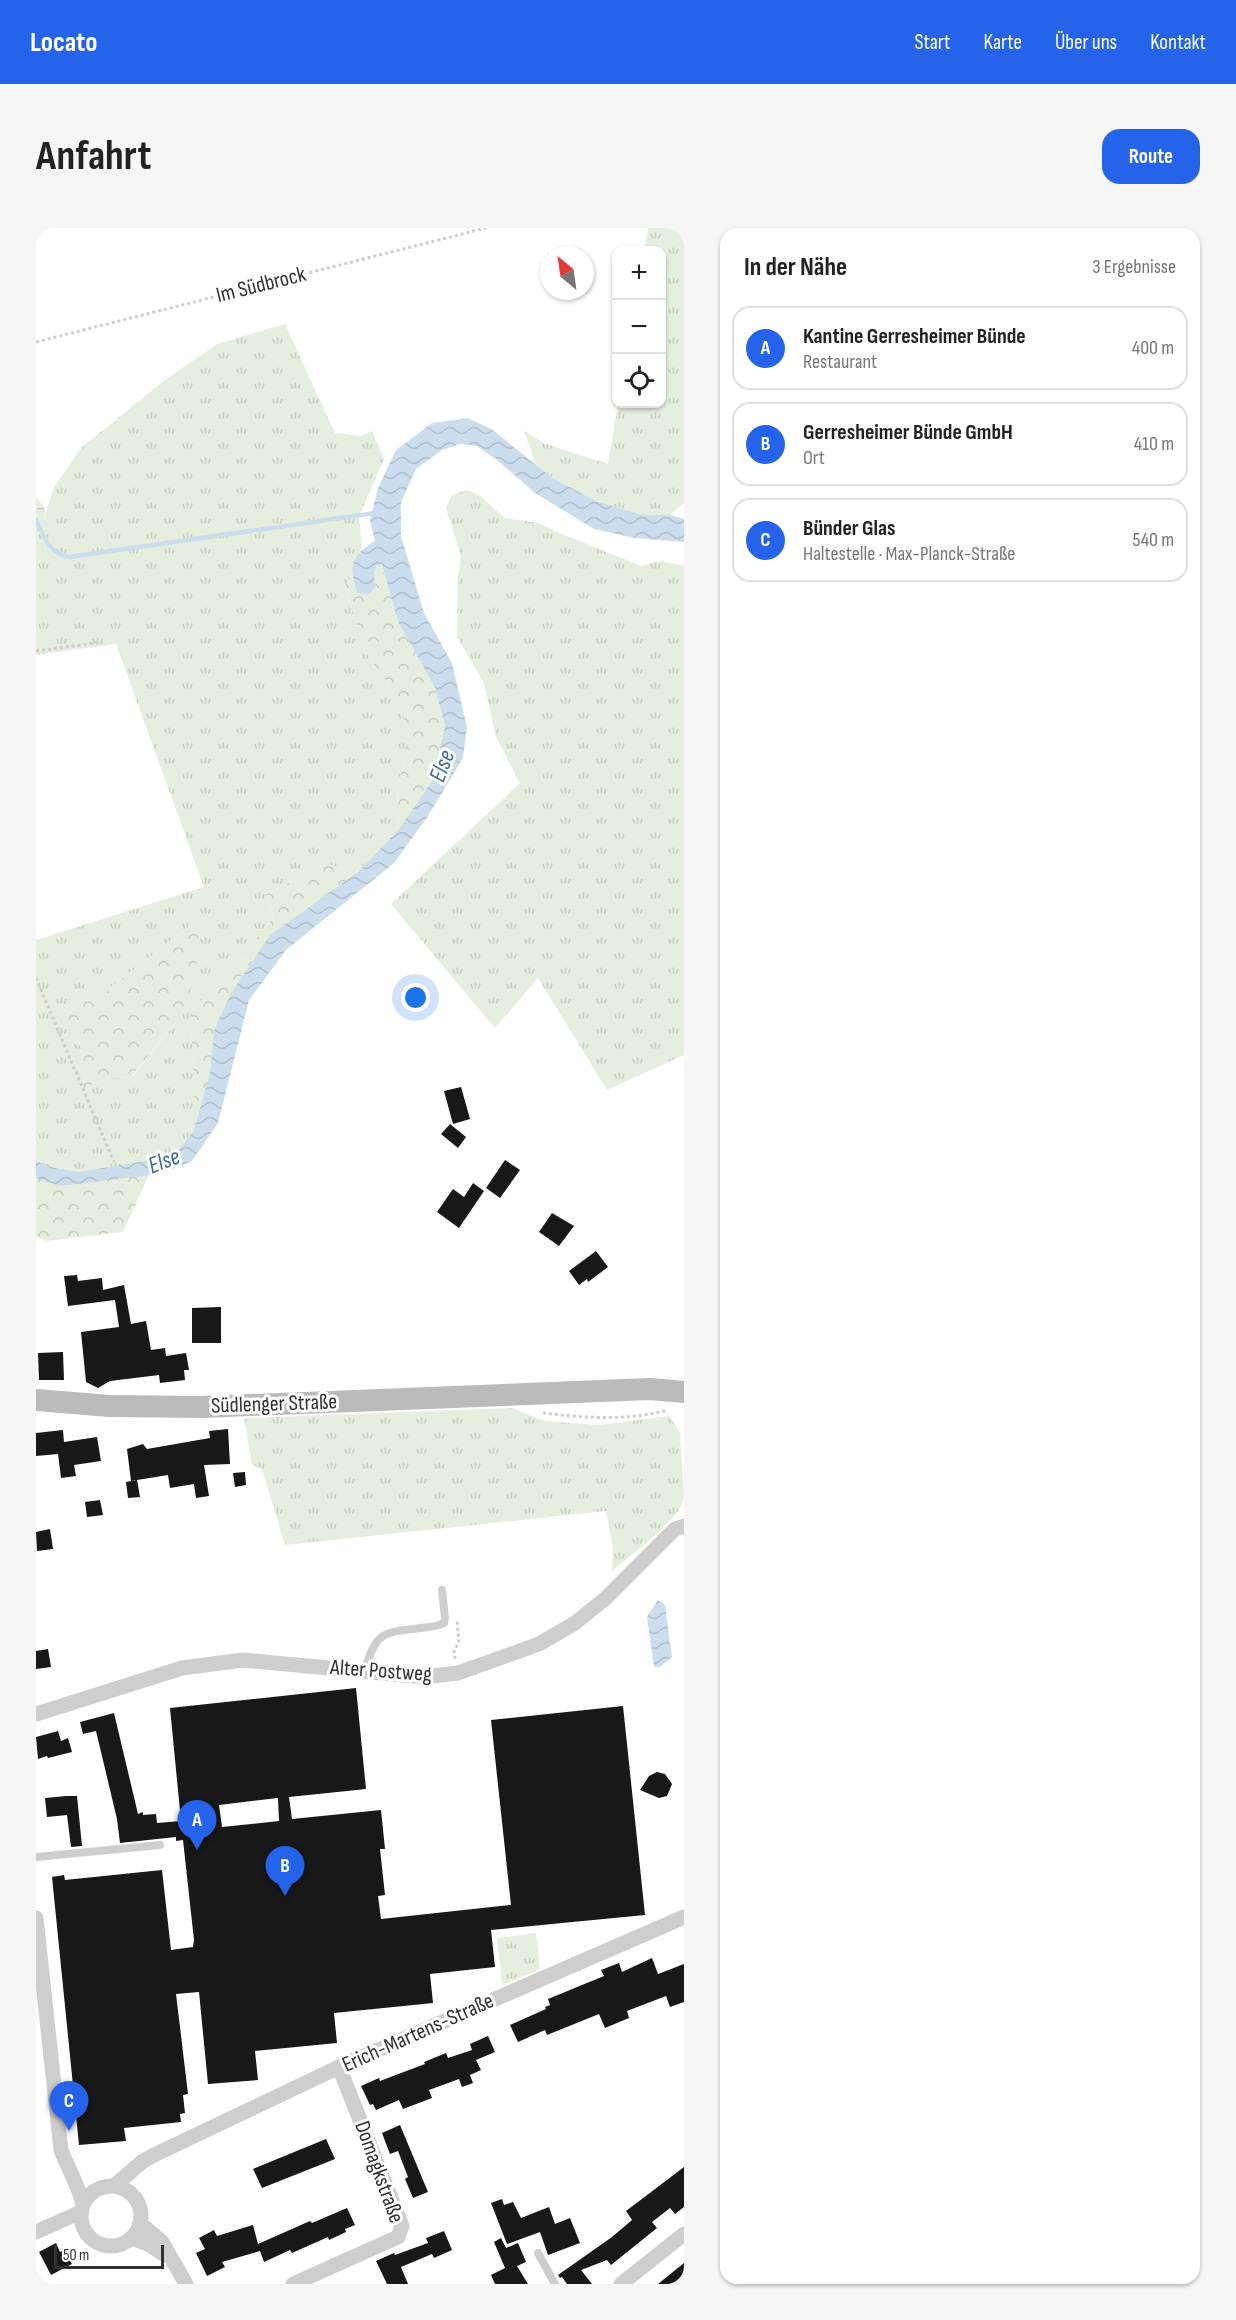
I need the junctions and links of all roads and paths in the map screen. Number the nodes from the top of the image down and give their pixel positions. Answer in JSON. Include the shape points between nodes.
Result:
{"nodes":[{"id":1,"x":486,"y":228,"type":"edge"},
{"id":2,"x":36,"y":342,"type":"edge"},
{"id":3,"x":103,"y":642,"type":"dead end"},
{"id":4,"x":36,"y":651,"type":"edge"},
{"id":5,"x":36,"y":978,"type":"edge"},
{"id":6,"x":114,"y":1162,"type":"dead end"},
{"id":7,"x":511,"y":1396,"type":"junction"},
{"id":8,"x":681,"y":1398,"type":"edge"},
{"id":9,"x":36,"y":1400,"type":"edge"},
{"id":10,"x":684,"y":1526,"type":"edge"},
{"id":11,"x":442,"y":1590,"type":"dead end"},
{"id":12,"x":456,"y":1612,"type":"dead end"},
{"id":13,"x":364,"y":1671,"type":"junction"},
{"id":14,"x":456,"y":1673,"type":"junction"},
{"id":15,"x":36,"y":1714,"type":"edge"},
{"id":16,"x":160,"y":1845,"type":"dead end"},
{"id":17,"x":36,"y":1857,"type":"edge"},
{"id":18,"x":684,"y":1917,"type":"edge"},
{"id":19,"x":36,"y":1918,"type":"edge"},
{"id":20,"x":39,"y":1964,"type":"edge"},
{"id":21,"x":339,"y":2067,"type":"junction"},
{"id":22,"x":154,"y":2155,"type":"junction"},
{"id":23,"x":70,"y":2170,"type":"junction"},
{"id":24,"x":110,"y":2186,"type":"junction"},
{"id":25,"x":132,"y":2195,"type":"junction"},
{"id":26,"x":82,"y":2208,"type":"junction"},
{"id":27,"x":140,"y":2223,"type":"junction"},
{"id":28,"x":83,"y":2228,"type":"junction"},
{"id":29,"x":43,"y":2229,"type":"edge"},
{"id":30,"x":684,"y":2234,"type":"edge"},
{"id":31,"x":131,"y":2238,"type":"junction"},
{"id":32,"x":538,"y":2253,"type":"dead end"},
{"id":33,"x":174,"y":2262,"type":"junction"},
{"id":34,"x":186,"y":2284,"type":"edge"},
{"id":35,"x":293,"y":2284,"type":"edge"},
{"id":36,"x":555,"y":2284,"type":"edge"},
{"id":37,"x":621,"y":2284,"type":"edge"}],
"edges":[{"from":1,"to":2,"type":"path","name":"Im Südbrock"},
{"from":3,"to":4,"type":"path"},
{"from":5,"to":6,"type":"path"},
{"from":7,"to":8,"type":"main road","name":"Südlenger Straße","via":[[650,1389]]},
{"from":7,"to":8,"type":"path","via":[[522,1408],[578,1417],[640,1415]]},
{"from":7,"to":9,"type":"main road","name":"Südlenger Straße","via":[[203,1407]]},
{"from":10,"to":14,"type":"street","name":"Alter Postweg","via":[[675,1529],[606,1598],[575,1623],[539,1644]]},
{"from":11,"to":13,"type":"lane","via":[[444,1623],[380,1637]]},
{"from":12,"to":14,"type":"path"},
{"from":13,"to":14,"type":"street","name":"Alter Postweg","via":[[424,1677]]},
{"from":13,"to":15,"type":"street","name":"Alter Postweg","via":[[243,1660],[182,1668]]},
{"from":16,"to":17,"type":"lane"},
{"from":18,"to":21,"type":"street","name":"Erich-Martens-Straße"},
{"from":19,"to":20,"type":"street"},
{"from":20,"to":23,"type":"street","via":[[59,2137]]},
{"from":21,"to":22,"type":"street","name":"Erich-Martens-Straße"},
{"from":21,"to":35,"type":"street","name":"Domagkstraße","via":[[402,2226],[398,2237]]},
{"from":22,"to":24,"type":"street","name":"Erich-Martens-Straße"},
{"from":22,"to":25,"type":"street"},
{"from":23,"to":24,"type":"street","via":[[93,2183]]},
{"from":23,"to":26,"type":"street"},
{"from":24,"to":25,"type":"street"},
{"from":24,"to":26,"type":"street","via":[[92,2193]]},
{"from":25,"to":27,"type":"street","via":[[140,2208]]},
{"from":26,"to":28,"type":"street"},
{"from":26,"to":29,"type":"street"},
{"from":27,"to":31,"type":"street"},
{"from":27,"to":33,"type":"street","via":[[162,2242]]},
{"from":28,"to":29,"type":"street"},
{"from":28,"to":31,"type":"street","via":[[96,2242],[105,2245],[114,2246]]},
{"from":30,"to":37,"type":"street"},
{"from":31,"to":33,"type":"street","via":[[157,2248]]},
{"from":32,"to":36,"type":"lane"},
{"from":33,"to":34,"type":"street"}]}
